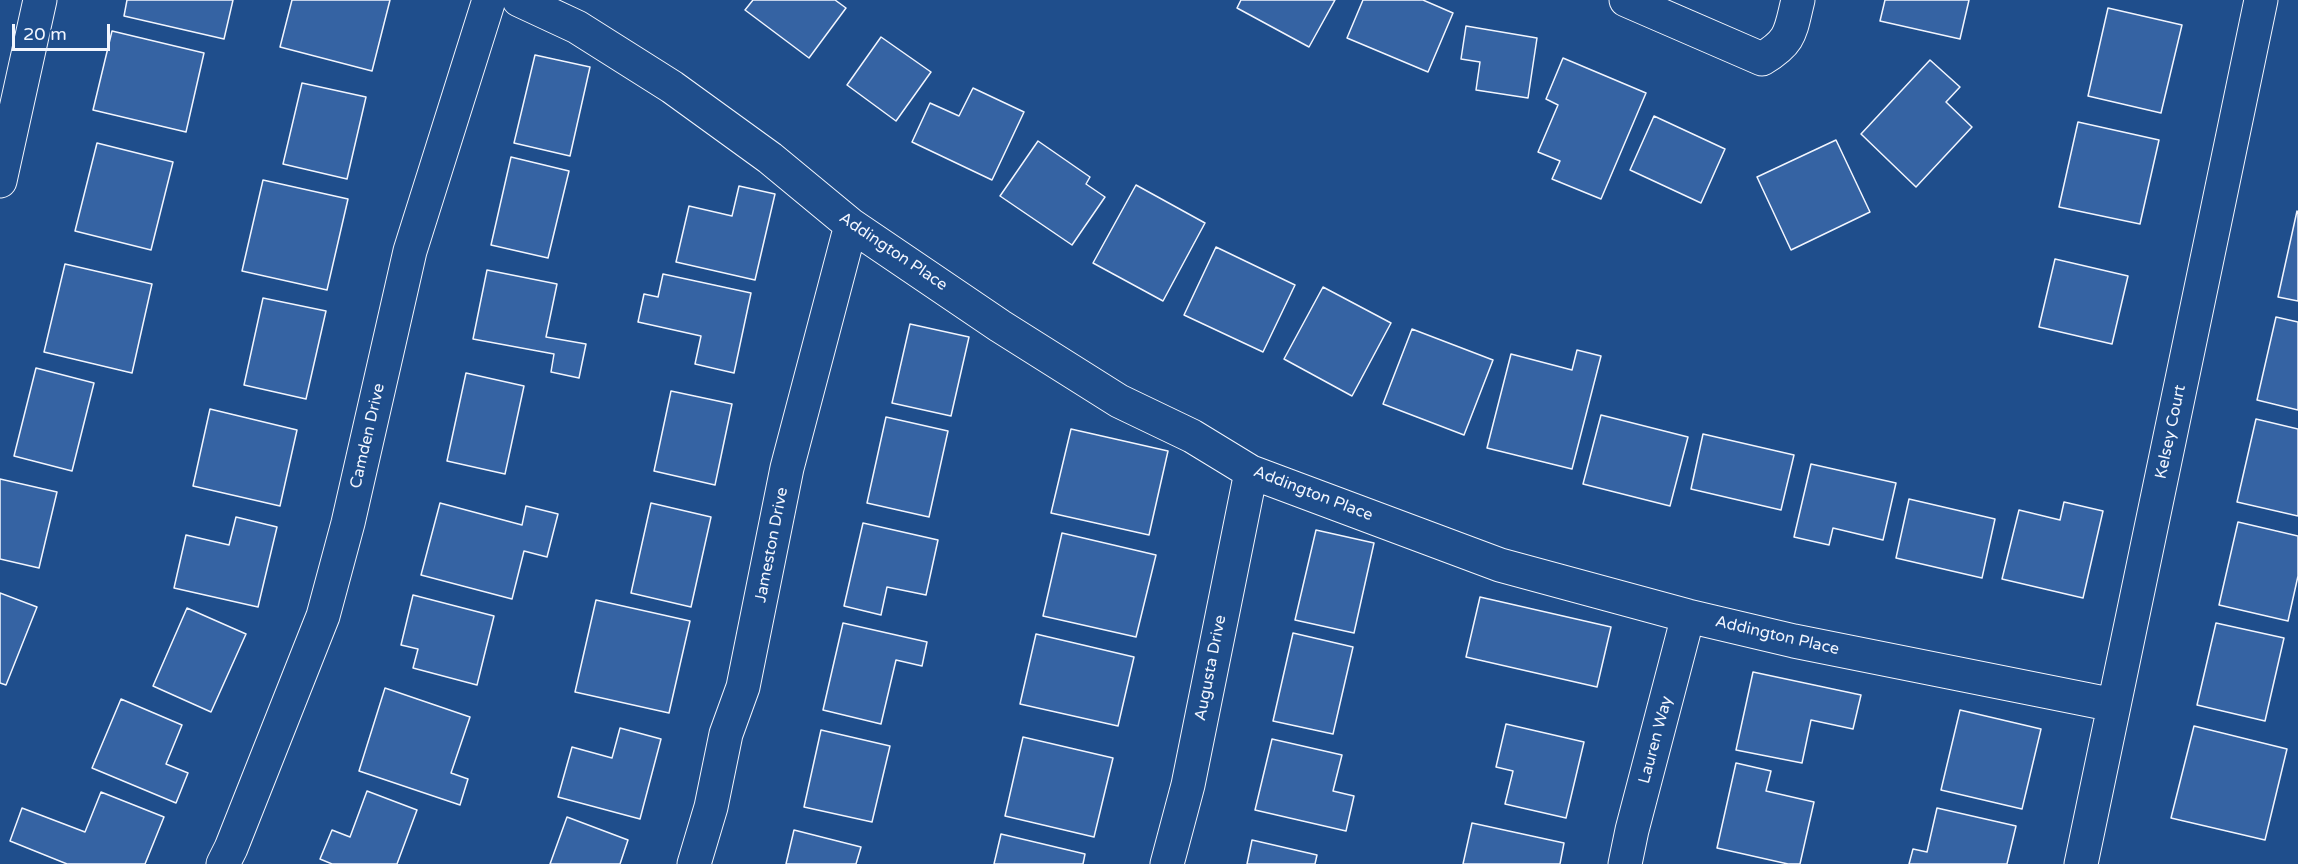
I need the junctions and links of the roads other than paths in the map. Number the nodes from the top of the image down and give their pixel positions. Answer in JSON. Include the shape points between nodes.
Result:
{"nodes":[{"id":1,"x":40,"y":0,"type":"edge"},
{"id":2,"x":489,"y":0,"type":"edge"},
{"id":3,"x":519,"y":0,"type":"edge"},
{"id":4,"x":1626,"y":0,"type":"edge"},
{"id":5,"x":1798,"y":0,"type":"edge"},
{"id":6,"x":2261,"y":0,"type":"edge"},
{"id":7,"x":0,"y":181,"type":"edge"},
{"id":8,"x":851,"y":225,"type":"junction"},
{"id":9,"x":1251,"y":472,"type":"junction"},
{"id":10,"x":1688,"y":616,"type":"junction"},
{"id":11,"x":2114,"y":705,"type":"junction"},
{"id":12,"x":223,"y":864,"type":"edge"},
{"id":13,"x":694,"y":864,"type":"edge"},
{"id":14,"x":1167,"y":864,"type":"edge"},
{"id":15,"x":1625,"y":864,"type":"edge"},
{"id":16,"x":2081,"y":864,"type":"edge"}],
"edges":[{"from":1,"to":7,"type":"street"},
{"from":2,"to":12,"type":"street","name":"Camden Drive","via":[[410,251],[323,616]]},
{"from":3,"to":8,"type":"street","name":"Addington Place","via":[[577,27],[672,87],[770,158]]},
{"from":4,"to":5,"type":"street","via":[[1762,59],[1779,48],[1790,34]]},
{"from":6,"to":11,"type":"street","name":"Kelsey Court"},
{"from":8,"to":9,"type":"street","name":"Addington Place","via":[[1000,326],[1119,400],[1192,436]]},
{"from":8,"to":13,"type":"street","name":"Jameston Drive","via":[[787,468],[743,687],[726,735]]},
{"from":9,"to":10,"type":"street","name":"Addington Place","via":[[1500,565]]},
{"from":9,"to":14,"type":"street","name":"Augusta Drive","via":[[1188,785]]},
{"from":10,"to":11,"type":"street","name":"Addington Place"},
{"from":10,"to":15,"type":"street","name":"Lauren Way"},
{"from":11,"to":16,"type":"street","name":"Kelsey Court"}]}
